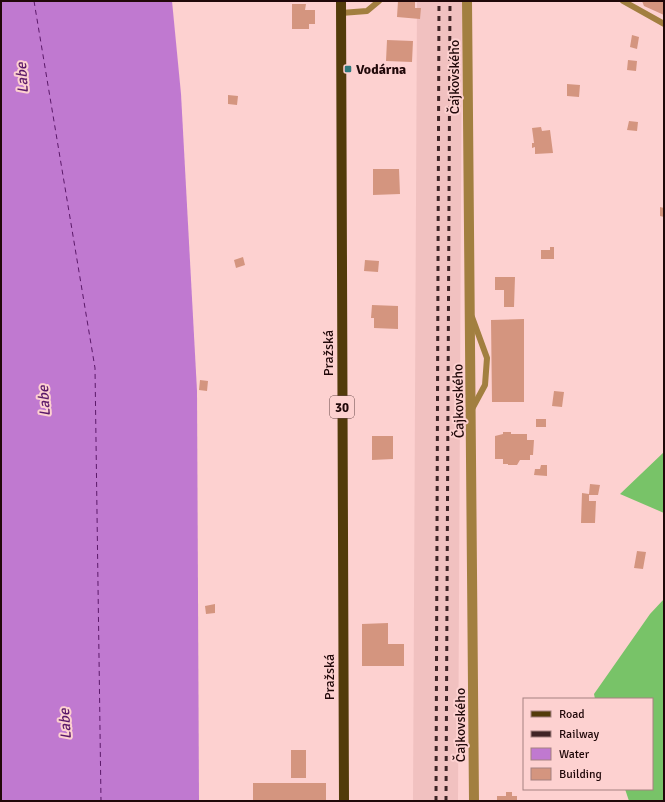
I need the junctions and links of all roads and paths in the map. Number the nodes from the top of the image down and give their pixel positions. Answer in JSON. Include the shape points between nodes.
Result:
{"nodes":[{"id":1,"x":341,"y":1,"type":"edge"},
{"id":2,"x":379,"y":1,"type":"edge"},
{"id":3,"x":467,"y":1,"type":"edge"},
{"id":4,"x":623,"y":1,"type":"edge"},
{"id":5,"x":341,"y":13,"type":"junction"},
{"id":6,"x":664,"y":24,"type":"edge"},
{"id":7,"x":470,"y":312,"type":"junction"},
{"id":8,"x":472,"y":410,"type":"junction"},
{"id":9,"x":344,"y":801,"type":"edge"},
{"id":10,"x":474,"y":801,"type":"edge"}],
"edges":[{"from":1,"to":5,"type":"main road","name":"Pražská","number":"30"},
{"from":2,"to":5,"type":"lane","via":[[367,11]]},
{"from":3,"to":7,"type":"street","name":"Čajkovského"},
{"from":4,"to":6,"type":"lane"},
{"from":5,"to":9,"type":"main road","name":"Pražská","number":"30"},
{"from":7,"to":8,"type":"street","name":"Čajkovského"},
{"from":7,"to":8,"type":"lane","via":[[487,358],[485,385]]},
{"from":8,"to":10,"type":"street","name":"Čajkovského"}]}
